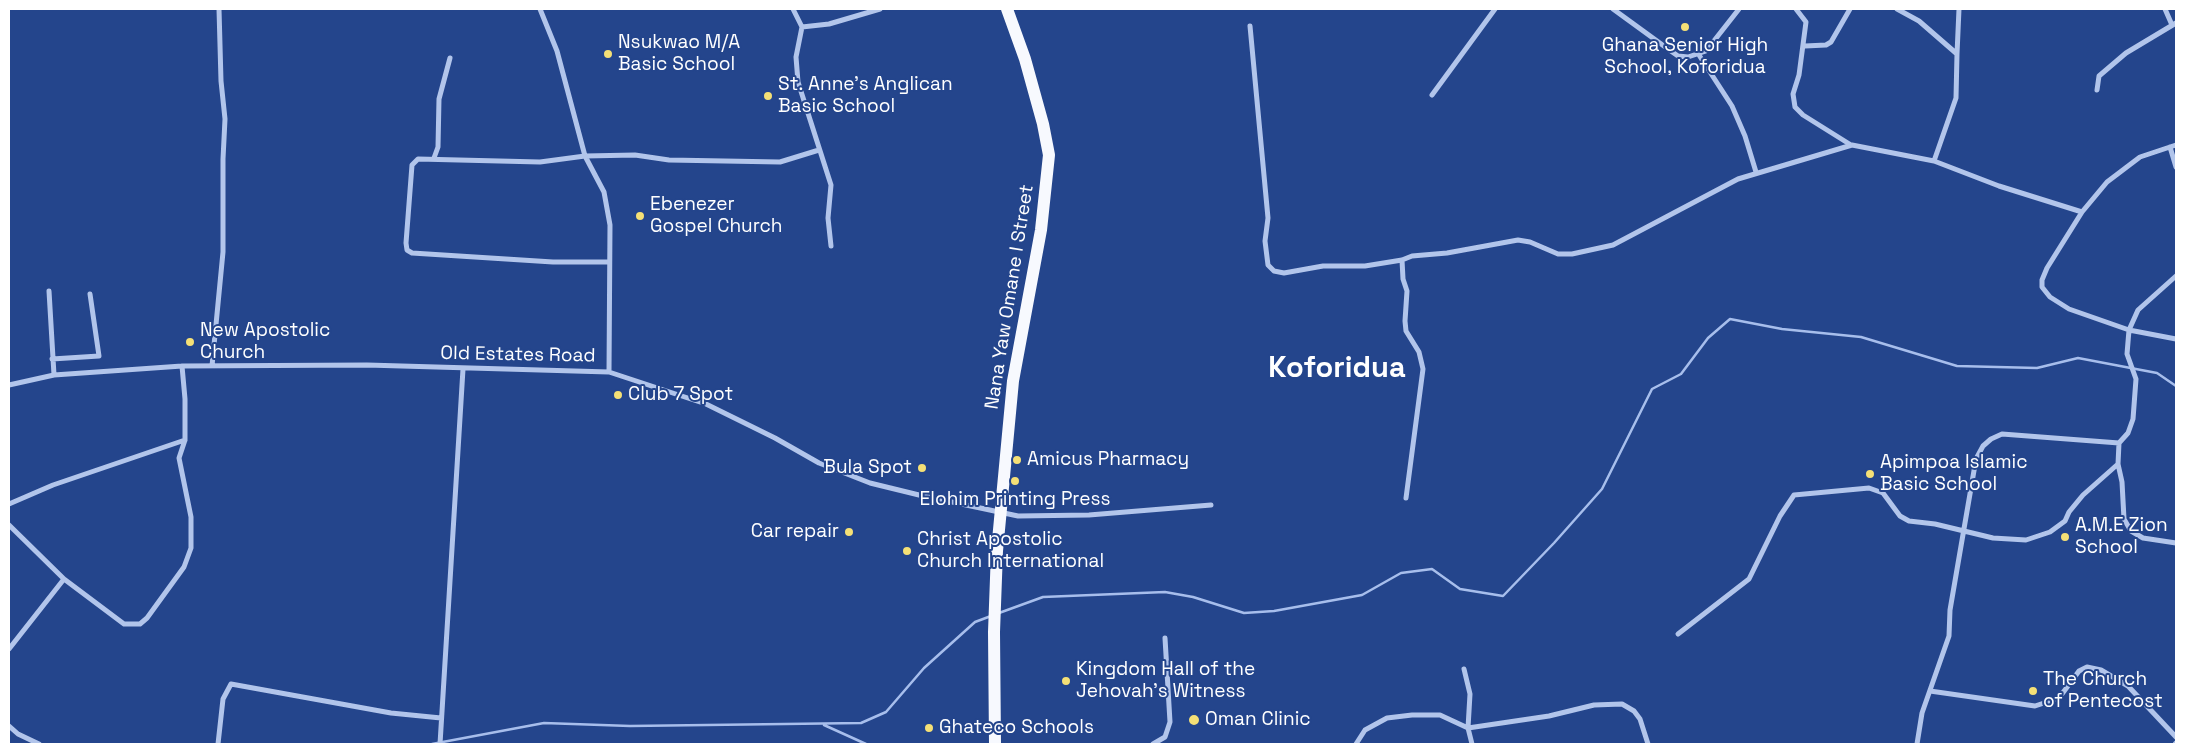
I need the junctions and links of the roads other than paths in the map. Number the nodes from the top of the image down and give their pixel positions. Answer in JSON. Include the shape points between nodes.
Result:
{"nodes":[{"id":1,"x":219,"y":9,"type":"edge"},
{"id":2,"x":540,"y":9,"type":"edge"},
{"id":3,"x":793,"y":9,"type":"edge"},
{"id":4,"x":880,"y":9,"type":"edge"},
{"id":5,"x":1007,"y":9,"type":"edge"},
{"id":6,"x":1495,"y":9,"type":"edge"},
{"id":7,"x":1613,"y":9,"type":"edge"},
{"id":8,"x":1739,"y":9,"type":"edge"},
{"id":9,"x":1796,"y":9,"type":"edge"},
{"id":10,"x":1850,"y":9,"type":"edge"},
{"id":11,"x":1897,"y":9,"type":"edge"},
{"id":12,"x":1959,"y":9,"type":"edge"},
{"id":13,"x":2165,"y":9,"type":"edge"},
{"id":14,"x":2174,"y":24,"type":"edge"},
{"id":15,"x":1250,"y":26,"type":"dead end"},
{"id":16,"x":802,"y":27,"type":"junction"},
{"id":17,"x":1805,"y":46,"type":"junction"},
{"id":18,"x":1957,"y":54,"type":"junction"},
{"id":19,"x":1699,"y":55,"type":"junction"},
{"id":20,"x":450,"y":58,"type":"dead end"},
{"id":21,"x":2097,"y":90,"type":"dead end"},
{"id":22,"x":1432,"y":95,"type":"dead end"},
{"id":23,"x":1852,"y":145,"type":"junction"},
{"id":24,"x":2176,"y":145,"type":"edge"},
{"id":25,"x":2170,"y":147,"type":"junction"},
{"id":26,"x":819,"y":150,"type":"junction"},
{"id":27,"x":585,"y":156,"type":"junction"},
{"id":28,"x":434,"y":158,"type":"junction"},
{"id":29,"x":1934,"y":161,"type":"junction"},
{"id":30,"x":2176,"y":166,"type":"edge"},
{"id":31,"x":1756,"y":172,"type":"junction"},
{"id":32,"x":2082,"y":212,"type":"junction"},
{"id":33,"x":831,"y":246,"type":"dead end"},
{"id":34,"x":1402,"y":260,"type":"junction"},
{"id":35,"x":609,"y":262,"type":"junction"},
{"id":36,"x":2176,"y":276,"type":"edge"},
{"id":37,"x":50,"y":291,"type":"dead end"},
{"id":38,"x":90,"y":294,"type":"dead end"},
{"id":39,"x":2129,"y":330,"type":"junction"},
{"id":40,"x":2176,"y":339,"type":"edge"},
{"id":41,"x":52,"y":359,"type":"junction"},
{"id":42,"x":182,"y":366,"type":"junction"},
{"id":43,"x":212,"y":366,"type":"junction"},
{"id":44,"x":463,"y":369,"type":"junction"},
{"id":45,"x":610,"y":372,"type":"junction"},
{"id":46,"x":54,"y":374,"type":"junction"},
{"id":47,"x":9,"y":385,"type":"edge"},
{"id":48,"x":185,"y":440,"type":"junction"},
{"id":49,"x":2119,"y":442,"type":"junction"},
{"id":50,"x":2118,"y":464,"type":"junction"},
{"id":51,"x":1406,"y":498,"type":"dead end"},
{"id":52,"x":9,"y":504,"type":"edge"},
{"id":53,"x":1212,"y":505,"type":"dead end"},
{"id":54,"x":1000,"y":512,"type":"junction"},
{"id":55,"x":9,"y":525,"type":"edge"},
{"id":56,"x":1963,"y":531,"type":"junction"},
{"id":57,"x":2176,"y":543,"type":"edge"},
{"id":58,"x":64,"y":579,"type":"junction"},
{"id":59,"x":1678,"y":634,"type":"dead end"},
{"id":60,"x":1165,"y":638,"type":"dead end"},
{"id":61,"x":9,"y":649,"type":"edge"},
{"id":62,"x":1464,"y":669,"type":"dead end"},
{"id":63,"x":1930,"y":691,"type":"junction"},
{"id":64,"x":441,"y":718,"type":"junction"},
{"id":65,"x":9,"y":726,"type":"edge"},
{"id":66,"x":1468,"y":728,"type":"junction"},
{"id":67,"x":2176,"y":737,"type":"edge"},
{"id":68,"x":39,"y":744,"type":"edge"},
{"id":69,"x":218,"y":744,"type":"edge"},
{"id":70,"x":440,"y":744,"type":"edge"},
{"id":71,"x":995,"y":744,"type":"edge"},
{"id":72,"x":1153,"y":744,"type":"edge"},
{"id":73,"x":1356,"y":744,"type":"edge"},
{"id":74,"x":1472,"y":744,"type":"edge"},
{"id":75,"x":1648,"y":744,"type":"edge"},
{"id":76,"x":1917,"y":744,"type":"edge"}],
"edges":[{"from":1,"to":43,"type":"street","via":[[225,119],[223,252]]},
{"from":2,"to":27,"type":"street","via":[[557,51]]},
{"from":3,"to":16,"type":"street"},
{"from":4,"to":16,"type":"street","via":[[829,24]]},
{"from":5,"to":54,"type":"main road","name":"Nana Yaw Omane I Street","via":[[1028,69],[1049,155],[1041,230],[1013,381]]},
{"from":6,"to":22,"type":"street"},
{"from":7,"to":19,"type":"street","via":[[1678,56]]},
{"from":8,"to":19,"type":"street","via":[[1706,51]]},
{"from":9,"to":17,"type":"street","via":[[1806,22]]},
{"from":10,"to":17,"type":"street","via":[[1831,42]]},
{"from":11,"to":18,"type":"street","via":[[1919,21]]},
{"from":12,"to":18,"type":"street"},
{"from":13,"to":14,"type":"street"},
{"from":14,"to":21,"type":"street","via":[[2126,53],[2100,76]]},
{"from":15,"to":34,"type":"street","via":[[1268,218],[1265,241],[1268,265],[1274,271],[1284,273],[1323,266],[1365,266]]},
{"from":16,"to":26,"type":"street","via":[[796,57],[798,82]]},
{"from":17,"to":23,"type":"street","via":[[1793,94],[1795,107]]},
{"from":18,"to":29,"type":"street","via":[[1956,98]]},
{"from":19,"to":31,"type":"street","via":[[1732,106]]},
{"from":20,"to":28,"type":"street","via":[[439,100],[438,147]]},
{"from":23,"to":29,"type":"street"},
{"from":23,"to":31,"type":"street"},
{"from":24,"to":25,"type":"street"},
{"from":25,"to":30,"type":"street"},
{"from":25,"to":32,"type":"street","via":[[2140,158],[2107,182]]},
{"from":26,"to":27,"type":"street","via":[[780,162],[694,161],[635,155]]},
{"from":26,"to":33,"type":"street","via":[[831,185],[828,218]]},
{"from":27,"to":28,"type":"street","via":[[540,162]]},
{"from":27,"to":35,"type":"street","via":[[604,192],[610,225]]},
{"from":28,"to":35,"type":"street","via":[[418,159],[412,164],[407,250],[412,253]]},
{"from":29,"to":32,"type":"street"},
{"from":31,"to":34,"type":"street","via":[[1612,246],[1558,254],[1518,240]]},
{"from":32,"to":39,"type":"street","via":[[2047,268],[2042,287],[2050,297],[2069,309]]},
{"from":34,"to":51,"type":"street","via":[[1407,291],[1406,331],[1419,352],[1424,369]]},
{"from":35,"to":45,"type":"street"},
{"from":36,"to":39,"type":"street","via":[[2138,310]]},
{"from":37,"to":41,"type":"street"},
{"from":38,"to":41,"type":"street","via":[[99,356]]},
{"from":39,"to":40,"type":"street"},
{"from":39,"to":49,"type":"street","via":[[2127,354],[2136,380],[2133,419],[2128,433]]},
{"from":41,"to":46,"type":"street"},
{"from":42,"to":43,"type":"street","name":"Old Estates Road"},
{"from":42,"to":46,"type":"street","name":"Old Estates Road"},
{"from":42,"to":48,"type":"street"},
{"from":43,"to":44,"type":"street","name":"Old Estates Road","via":[[367,365]]},
{"from":44,"to":45,"type":"street","name":"Old Estates Road"},
{"from":44,"to":64,"type":"street"},
{"from":45,"to":54,"type":"street","name":"Old Estates Road","via":[[706,404],[819,463],[870,484]]},
{"from":46,"to":47,"type":"street","name":"Old Estates Road"},
{"from":48,"to":52,"type":"street","via":[[53,485]]},
{"from":48,"to":58,"type":"street","via":[[179,458],[192,517],[191,548],[184,567],[147,618],[140,624],[124,624]]},
{"from":49,"to":50,"type":"street"},
{"from":49,"to":56,"type":"street","via":[[2002,434],[1991,439],[1976,459]]},
{"from":50,"to":56,"type":"street","via":[[2083,496],[2065,521],[2050,532],[2026,540],[1993,538]]},
{"from":50,"to":57,"type":"street","via":[[2124,520],[2131,531],[2142,538]]},
{"from":53,"to":54,"type":"street","name":"Old Estates Road","via":[[1089,515],[1018,516]]},
{"from":54,"to":71,"type":"main road","name":"Nana Yaw Omane I Street","via":[[994,632]]},
{"from":55,"to":58,"type":"street"},
{"from":56,"to":59,"type":"street","via":[[1909,521],[1900,516],[1883,493],[1869,488],[1794,495],[1749,579]]},
{"from":56,"to":63,"type":"street","via":[[1948,636]]},
{"from":58,"to":61,"type":"street"},
{"from":60,"to":72,"type":"street","via":[[1170,722],[1165,737]]},
{"from":62,"to":66,"type":"street","via":[[1470,694]]},
{"from":63,"to":67,"type":"street","via":[[2035,706],[2059,698],[2079,671],[2087,666],[2101,670],[2128,686]]},
{"from":63,"to":76,"type":"street","via":[[1922,713]]},
{"from":64,"to":69,"type":"street","via":[[391,713],[231,684],[223,699]]},
{"from":64,"to":70,"type":"street"},
{"from":65,"to":68,"type":"street"},
{"from":66,"to":73,"type":"street","via":[[1440,715],[1387,718],[1365,730]]},
{"from":66,"to":74,"type":"street"},
{"from":66,"to":75,"type":"street","via":[[1549,716],[1594,705],[1622,704],[1640,719]]}]}
